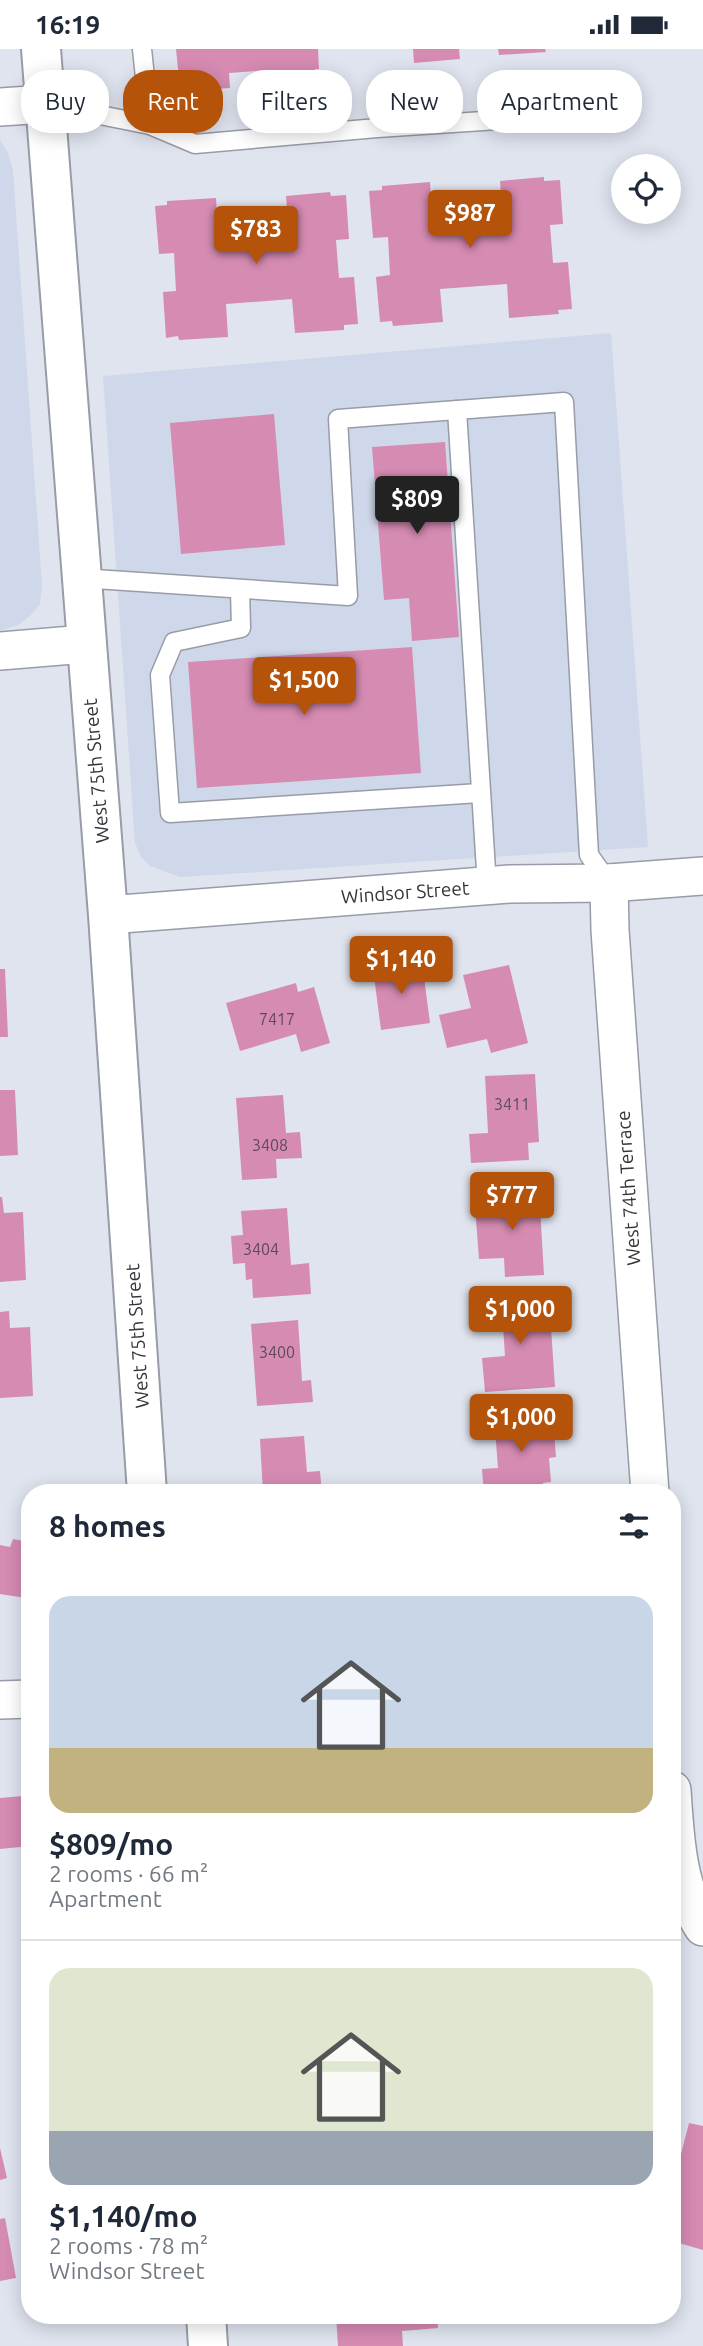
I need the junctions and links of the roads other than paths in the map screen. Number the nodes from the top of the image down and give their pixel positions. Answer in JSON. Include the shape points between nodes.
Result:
{"nodes":[{"id":1,"x":41,"y":49,"type":"edge"},
{"id":2,"x":142,"y":49,"type":"edge"},
{"id":3,"x":43,"y":70,"type":"edge"},
{"id":4,"x":144,"y":70,"type":"edge"},
{"id":5,"x":21,"y":106,"type":"edge"},
{"id":6,"x":0,"y":107,"type":"edge"},
{"id":7,"x":477,"y":121,"type":"edge"},
{"id":8,"x":47,"y":133,"type":"edge"},
{"id":9,"x":169,"y":133,"type":"edge"},
{"id":10,"x":457,"y":410,"type":"junction"},
{"id":11,"x":80,"y":578,"type":"junction"},
{"id":12,"x":240,"y":590,"type":"junction"},
{"id":13,"x":85,"y":644,"type":"junction"},
{"id":14,"x":0,"y":651,"type":"edge"},
{"id":15,"x":480,"y":793,"type":"junction"},
{"id":16,"x":703,"y":876,"type":"edge"},
{"id":17,"x":609,"y":883,"type":"junction"},
{"id":18,"x":487,"y":885,"type":"junction"},
{"id":19,"x":108,"y":915,"type":"junction"},
{"id":20,"x":146,"y":1484,"type":"edge"},
{"id":21,"x":649,"y":1484,"type":"edge"},
{"id":22,"x":21,"y":1699,"type":"edge"},
{"id":23,"x":0,"y":1700,"type":"edge"},
{"id":24,"x":681,"y":1868,"type":"edge"},
{"id":25,"x":703,"y":1927,"type":"edge"},
{"id":26,"x":207,"y":2324,"type":"edge"},
{"id":27,"x":208,"y":2346,"type":"edge"}],
"edges":[{"from":1,"to":3,"type":"main road","name":"West 75th Street"},
{"from":2,"to":4,"type":"lane"},
{"from":5,"to":6,"type":"street"},
{"from":7,"to":9,"type":"lane","via":[[195,144]]},
{"from":8,"to":11,"type":"main road","name":"West 75th Street"},
{"from":10,"to":12,"type":"lane","via":[[338,419],[348,596]]},
{"from":10,"to":15,"type":"lane"},
{"from":10,"to":17,"type":"lane","via":[[564,402],[589,855]]},
{"from":11,"to":12,"type":"lane"},
{"from":11,"to":13,"type":"main road","name":"West 75th Street"},
{"from":12,"to":15,"type":"lane","via":[[241,628],[174,642],[160,675],[170,813]]},
{"from":13,"to":14,"type":"street"},
{"from":13,"to":19,"type":"main road","name":"West 75th Street"},
{"from":15,"to":18,"type":"lane"},
{"from":16,"to":17,"type":"street","name":"Windsor Street"},
{"from":17,"to":18,"type":"street","name":"Windsor Street"},
{"from":17,"to":21,"type":"street","name":"West 74th Terrace"},
{"from":18,"to":19,"type":"street","name":"Windsor Street"},
{"from":19,"to":20,"type":"main road","name":"West 75th Street"},
{"from":22,"to":23,"type":"street"},
{"from":24,"to":25,"type":"street","via":[[694,1913]]},
{"from":26,"to":27,"type":"main road"}]}
